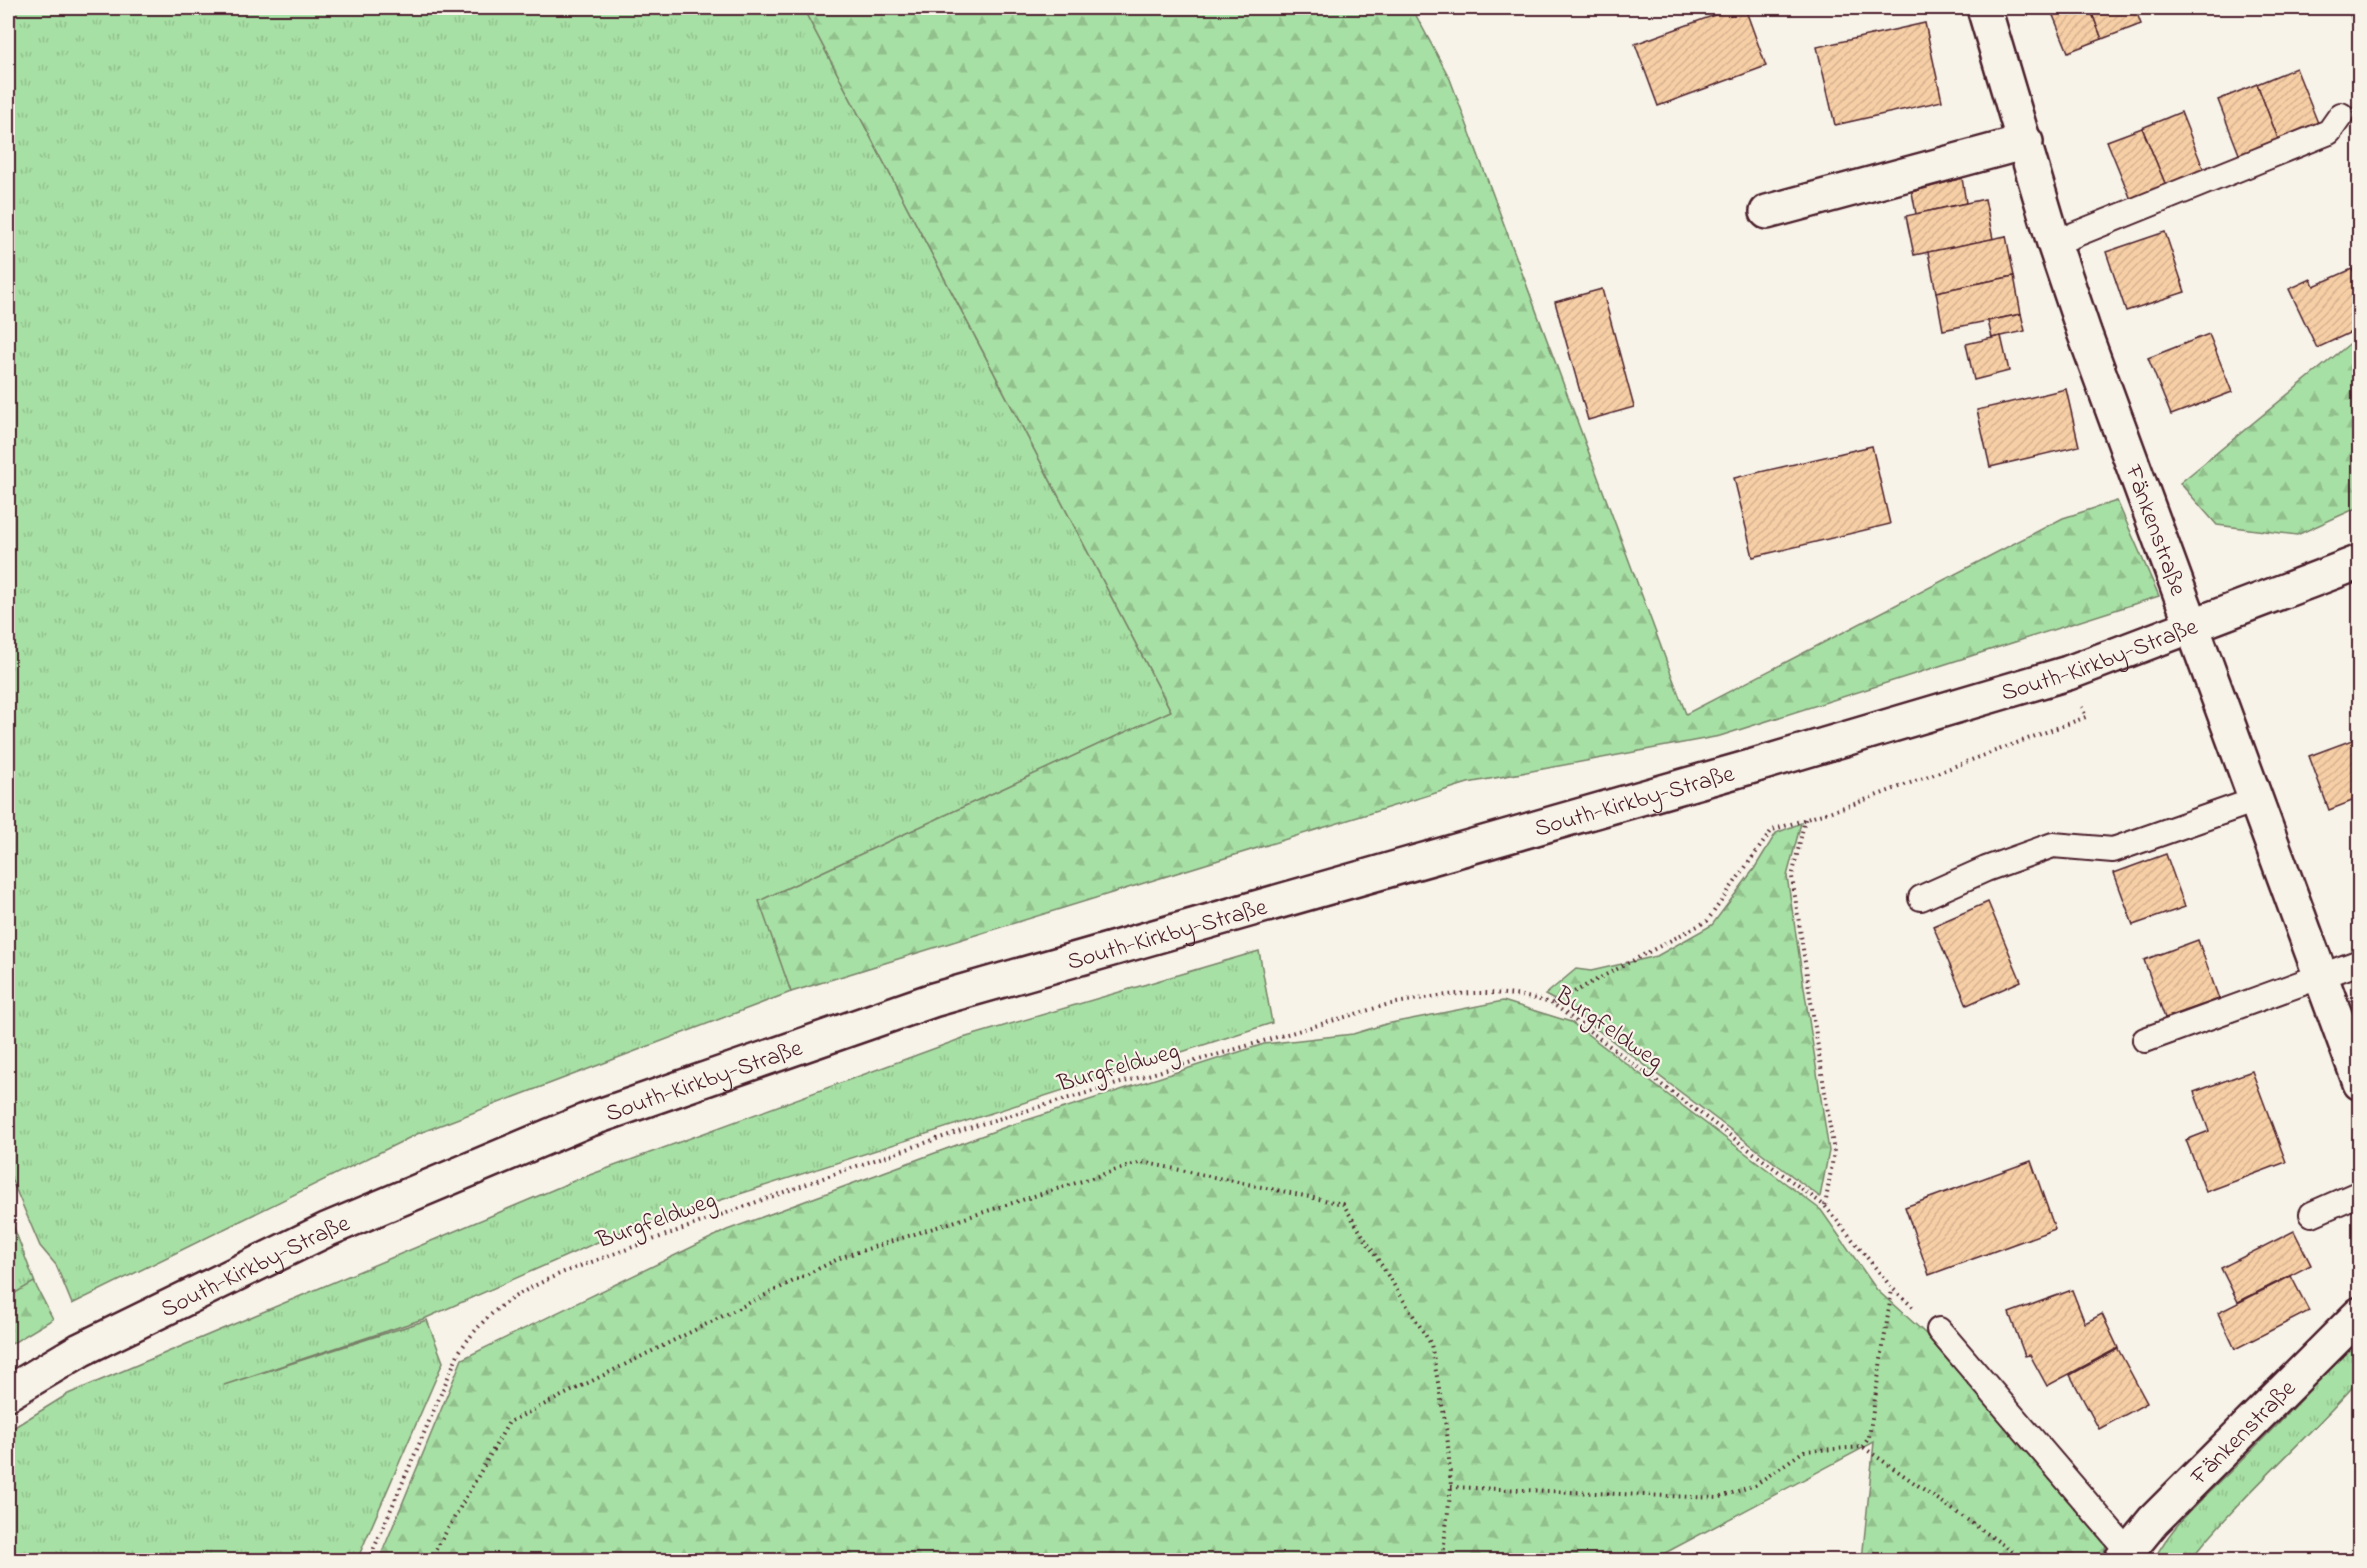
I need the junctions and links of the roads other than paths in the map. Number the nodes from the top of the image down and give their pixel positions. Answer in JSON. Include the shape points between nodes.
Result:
{"nodes":[{"id":1,"x":1984,"y":8,"type":"edge"},
{"id":2,"x":2341,"y":115,"type":"dead end"},
{"id":3,"x":2026,"y":142,"type":"junction"},
{"id":4,"x":1767,"y":212,"type":"dead end"},
{"id":5,"x":2054,"y":243,"type":"junction"},
{"id":6,"x":2360,"y":562,"type":"edge"},
{"id":7,"x":2190,"y":628,"type":"junction"},
{"id":8,"x":2256,"y":800,"type":"junction"},
{"id":9,"x":1922,"y":898,"type":"dead end"},
{"id":10,"x":2360,"y":962,"type":"edge"},
{"id":11,"x":2319,"y":975,"type":"junction"},
{"id":12,"x":2145,"y":1040,"type":"dead end"},
{"id":13,"x":2360,"y":1083,"type":"edge"},
{"id":14,"x":2360,"y":1193,"type":"edge"},
{"id":15,"x":2312,"y":1214,"type":"dead end"},
{"id":16,"x":2360,"y":1314,"type":"edge"},
{"id":17,"x":1939,"y":1330,"type":"road end"},
{"id":18,"x":8,"y":1393,"type":"edge"},
{"id":19,"x":2124,"y":1556,"type":"edge"}],
"edges":[{"from":1,"to":3,"type":"main road","name":"Fänkenstraße"},
{"from":2,"to":5,"type":"lane","via":[[2329,132]]},
{"from":3,"to":4,"type":"main road"},
{"from":3,"to":5,"type":"main road","name":"Fänkenstraße"},
{"from":5,"to":7,"type":"main road","name":"Fänkenstraße"},
{"from":6,"to":7,"type":"main road","name":"South-Kirkby-Straße"},
{"from":7,"to":8,"type":"main road","name":"Fänkenstraße"},
{"from":7,"to":18,"type":"main road","name":"South-Kirkby-Straße","via":[[2068,673],[933,1000],[585,1121],[326,1230],[80,1350]]},
{"from":8,"to":9,"type":"lane","via":[[2113,850],[2053,845]]},
{"from":8,"to":11,"type":"main road","name":"Fänkenstraße"},
{"from":10,"to":11,"type":"lane"},
{"from":11,"to":12,"type":"lane"},
{"from":11,"to":13,"type":"main road","name":"Fänkenstraße"},
{"from":14,"to":15,"type":"lane"},
{"from":16,"to":19,"type":"main road","name":"Fänkenstraße","via":[[2153,1521]]},
{"from":17,"to":19,"type":"lane"}]}
